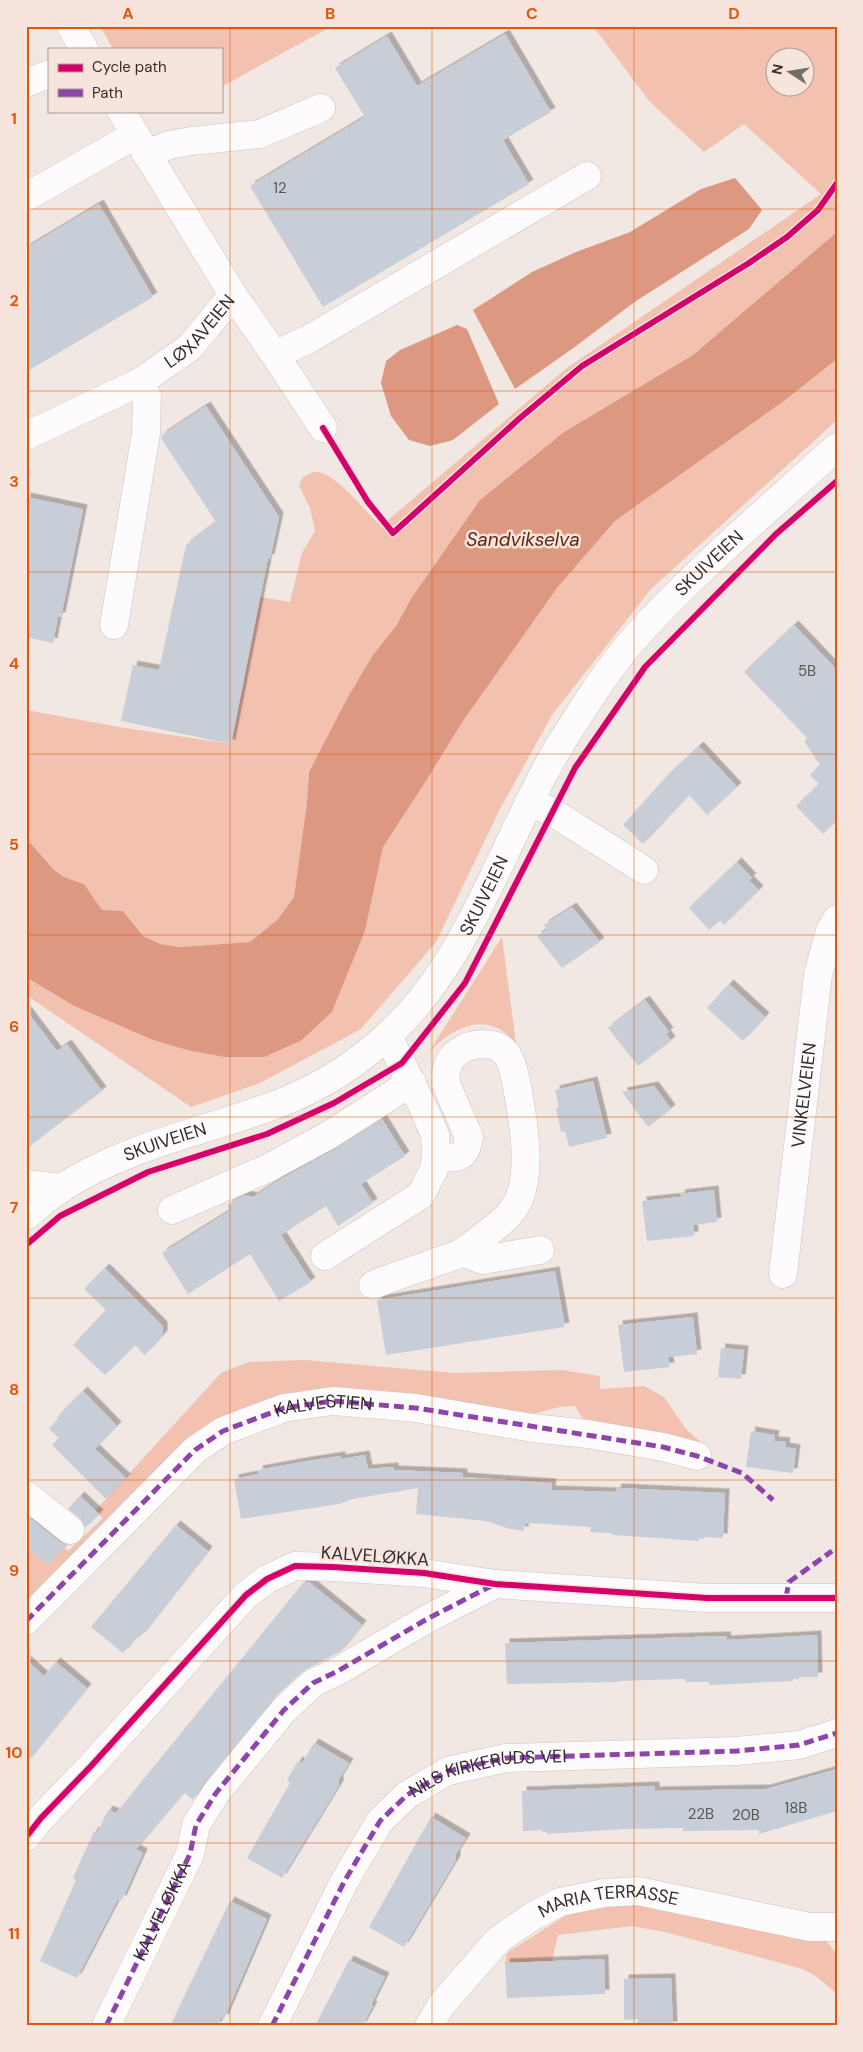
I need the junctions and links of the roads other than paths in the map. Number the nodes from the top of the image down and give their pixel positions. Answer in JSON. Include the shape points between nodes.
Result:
{"nodes":[{"id":1,"x":71,"y":26,"type":"edge"},
{"id":2,"x":83,"y":48,"type":"edge"},
{"id":3,"x":48,"y":74,"type":"edge"},
{"id":4,"x":26,"y":83,"type":"edge"},
{"id":5,"x":320,"y":108,"type":"dead end"},
{"id":6,"x":122,"y":112,"type":"edge"},
{"id":7,"x":140,"y":144,"type":"junction"},
{"id":8,"x":587,"y":176,"type":"dead end"},
{"id":9,"x":26,"y":197,"type":"edge"},
{"id":10,"x":233,"y":295,"type":"junction"},
{"id":11,"x":276,"y":355,"type":"junction"},
{"id":12,"x":140,"y":382,"type":"junction"},
{"id":13,"x":323,"y":428,"type":"dead end"},
{"id":14,"x":26,"y":436,"type":"edge"},
{"id":15,"x":837,"y":447,"type":"edge"},
{"id":16,"x":114,"y":625,"type":"dead end"},
{"id":17,"x":529,"y":802,"type":"junction"},
{"id":18,"x":644,"y":870,"type":"dead end"},
{"id":19,"x":837,"y":919,"type":"edge"},
{"id":20,"x":388,"y":1036,"type":"junction"},
{"id":21,"x":412,"y":1082,"type":"junction"},
{"id":22,"x":436,"y":1156,"type":"junction"},
{"id":23,"x":26,"y":1184,"type":"edge"},
{"id":24,"x":62,"y":1188,"type":"junction"},
{"id":25,"x":172,"y":1210,"type":"dead end"},
{"id":26,"x":26,"y":1216,"type":"edge"},
{"id":27,"x":540,"y":1250,"type":"dead end"},
{"id":28,"x":462,"y":1252,"type":"junction"},
{"id":29,"x":325,"y":1256,"type":"dead end"},
{"id":30,"x":783,"y":1274,"type":"dead end"},
{"id":31,"x":373,"y":1285,"type":"dead end"},
{"id":32,"x":697,"y":1456,"type":"dead end"},
{"id":33,"x":26,"y":1495,"type":"edge"},
{"id":34,"x":70,"y":1530,"type":"dead end"},
{"id":35,"x":495,"y":1584,"type":"junction"},
{"id":36,"x":837,"y":1598,"type":"edge"},
{"id":37,"x":26,"y":1621,"type":"edge"},
{"id":38,"x":837,"y":1733,"type":"edge"},
{"id":39,"x":26,"y":1837,"type":"edge"},
{"id":40,"x":837,"y":1927,"type":"edge"},
{"id":41,"x":106,"y":2026,"type":"edge"},
{"id":42,"x":272,"y":2026,"type":"edge"},
{"id":43,"x":430,"y":2026,"type":"edge"}],
"edges":[{"from":1,"to":2,"type":"street"},
{"from":3,"to":4,"type":"street"},
{"from":5,"to":7,"type":"street","via":[[259,134],[169,145]]},
{"from":6,"to":7,"type":"street","name":"LØXAVEIEN"},
{"from":7,"to":9,"type":"street"},
{"from":7,"to":10,"type":"street","name":"LØXAVEIEN"},
{"from":8,"to":11,"type":"street","via":[[318,334]]},
{"from":10,"to":11,"type":"street"},
{"from":10,"to":12,"type":"street","name":"LØXAVEIEN","via":[[189,348]]},
{"from":11,"to":13,"type":"street"},
{"from":12,"to":14,"type":"street","name":"LØXAVEIEN"},
{"from":12,"to":16,"type":"street","via":[[147,396],[146,433]]},
{"from":15,"to":17,"type":"street","name":"SKUIVEIEN","via":[[712,559],[623,652],[558,748]]},
{"from":17,"to":18,"type":"street","via":[[552,812]]},
{"from":17,"to":20,"type":"street","name":"SKUIVEIEN","via":[[462,938],[415,1008]]},
{"from":19,"to":30,"type":"street","name":"VINKELVEIEN","via":[[830,931],[818,975]]},
{"from":20,"to":21,"type":"street"},
{"from":20,"to":24,"type":"street","name":"SKUIVEIEN","via":[[350,1066],[292,1098],[138,1152]]},
{"from":21,"to":22,"type":"street","via":[[435,1135]]},
{"from":21,"to":25,"type":"street","via":[[329,1135],[266,1169]]},
{"from":22,"to":28,"type":"street","via":[[454,1159],[461,1156],[469,1137],[446,1084],[444,1075],[448,1062],[459,1051],[473,1045],[502,1049],[513,1068],[519,1100],[525,1160],[523,1189],[511,1212]]},
{"from":22,"to":29,"type":"street","via":[[434,1169],[421,1195]]},
{"from":23,"to":24,"type":"street"},
{"from":24,"to":26,"type":"street","name":"SKUIVEIEN"},
{"from":27,"to":28,"type":"street","via":[[483,1260]]},
{"from":28,"to":31,"type":"street"},
{"from":32,"to":37,"type":"street","name":"KALVESTIEN","via":[[588,1434],[416,1408],[333,1401],[284,1408],[223,1431],[195,1450]]},
{"from":33,"to":34,"type":"street"},
{"from":35,"to":36,"type":"street","name":"KALVELØKKA","via":[[707,1598]]},
{"from":35,"to":39,"type":"street","name":"KALVELØKKA","via":[[424,1573],[295,1566],[267,1579],[246,1595]]},
{"from":35,"to":41,"type":"street","name":"KALVELØKKA","via":[[313,1683],[284,1710],[216,1793],[196,1825],[190,1854]]},
{"from":38,"to":42,"type":"street","name":"NILS KIRKERUDS VEI","via":[[799,1745],[719,1752],[506,1758],[448,1771],[407,1795],[380,1821],[344,1882]]},
{"from":40,"to":43,"type":"street","name":"MARIA TERRASSE","via":[[810,1927],[638,1891],[604,1893],[560,1902],[498,1940],[442,2004]]}]}
